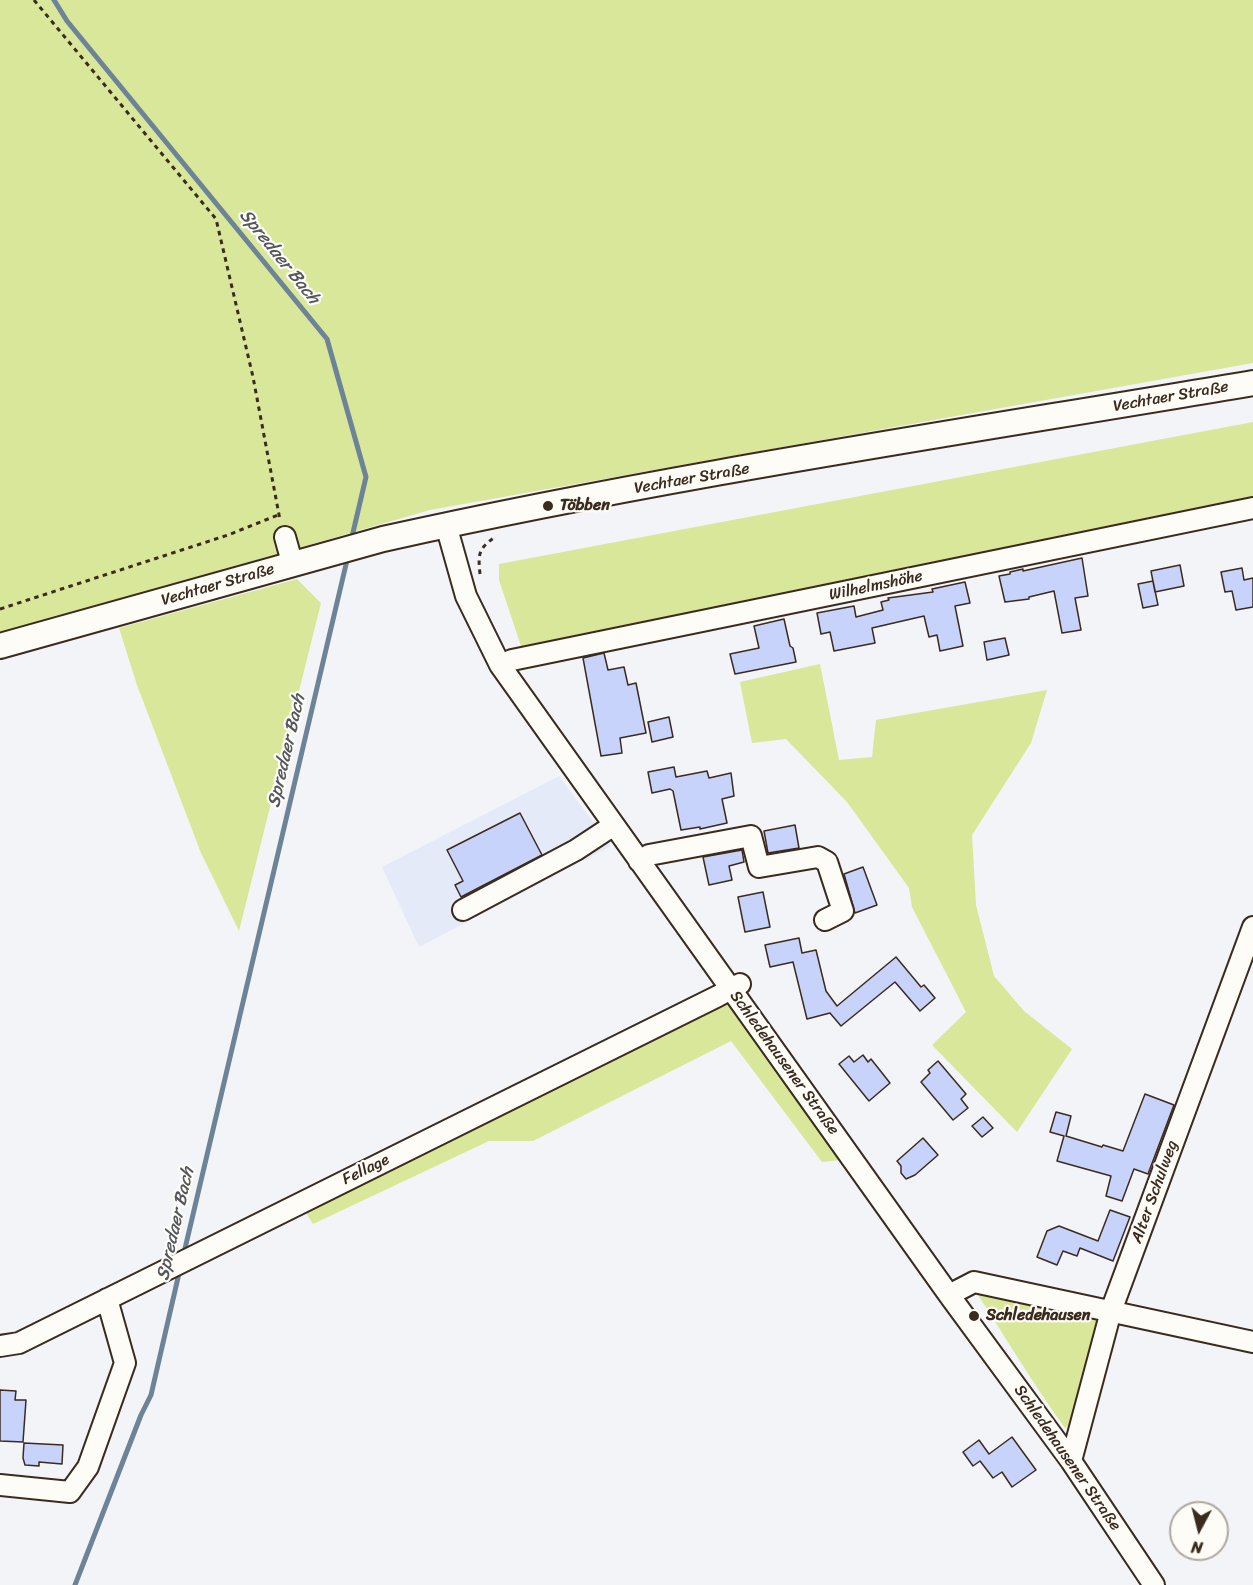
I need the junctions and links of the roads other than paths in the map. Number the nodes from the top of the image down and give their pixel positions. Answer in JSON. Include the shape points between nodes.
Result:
{"nodes":[{"id":1,"x":1253,"y":383,"type":"edge"},
{"id":2,"x":1253,"y":507,"type":"edge"},
{"id":3,"x":446,"y":525,"type":"junction"},
{"id":4,"x":0,"y":646,"type":"edge"},
{"id":5,"x":500,"y":665,"type":"junction"},
{"id":6,"x":614,"y":825,"type":"junction"},
{"id":7,"x":639,"y":861,"type":"junction"},
{"id":8,"x":463,"y":910,"type":"dead end"},
{"id":9,"x":825,"y":920,"type":"dead end"},
{"id":10,"x":1253,"y":927,"type":"edge"},
{"id":11,"x":735,"y":986,"type":"junction"},
{"id":12,"x":949,"y":1295,"type":"junction"},
{"id":13,"x":107,"y":1299,"type":"junction"},
{"id":14,"x":1111,"y":1311,"type":"junction"},
{"id":15,"x":1253,"y":1342,"type":"edge"},
{"id":16,"x":0,"y":1346,"type":"edge"},
{"id":17,"x":1071,"y":1461,"type":"junction"},
{"id":18,"x":0,"y":1485,"type":"edge"},
{"id":19,"x":1154,"y":1585,"type":"edge"}],
"edges":[{"from":1,"to":3,"type":"main road","name":"Vechtaer Straße","via":[[689,478]]},
{"from":2,"to":5,"type":"street","name":"Wilhelmshöhe"},
{"from":3,"to":4,"type":"main road","name":"Vechtaer Straße"},
{"from":3,"to":5,"type":"street","name":"Schledehausener Straße","via":[[466,596]]},
{"from":5,"to":6,"type":"street","name":"Schledehausener Straße"},
{"from":6,"to":7,"type":"street","name":"Schledehausener Straße"},
{"from":6,"to":8,"type":"street","via":[[576,850]]},
{"from":7,"to":9,"type":"street","via":[[649,855],[751,836],[759,867],[818,857],[827,862],[843,911]]},
{"from":7,"to":11,"type":"street","name":"Schledehausener Straße"},
{"from":10,"to":14,"type":"street","name":"Alter Schulweg"},
{"from":11,"to":12,"type":"street","name":"Schledehausener Straße"},
{"from":11,"to":13,"type":"street","name":"Fellage"},
{"from":12,"to":14,"type":"street","via":[[974,1282]]},
{"from":12,"to":17,"type":"street","name":"Schledehausener Straße"},
{"from":13,"to":16,"type":"street","name":"Fellage","via":[[19,1343]]},
{"from":13,"to":18,"type":"street","via":[[125,1363],[88,1467],[70,1492]]},
{"from":14,"to":15,"type":"street"},
{"from":14,"to":17,"type":"street","name":"Alter Schulweg"},
{"from":17,"to":19,"type":"street","name":"Schledehausener Straße"}]}
